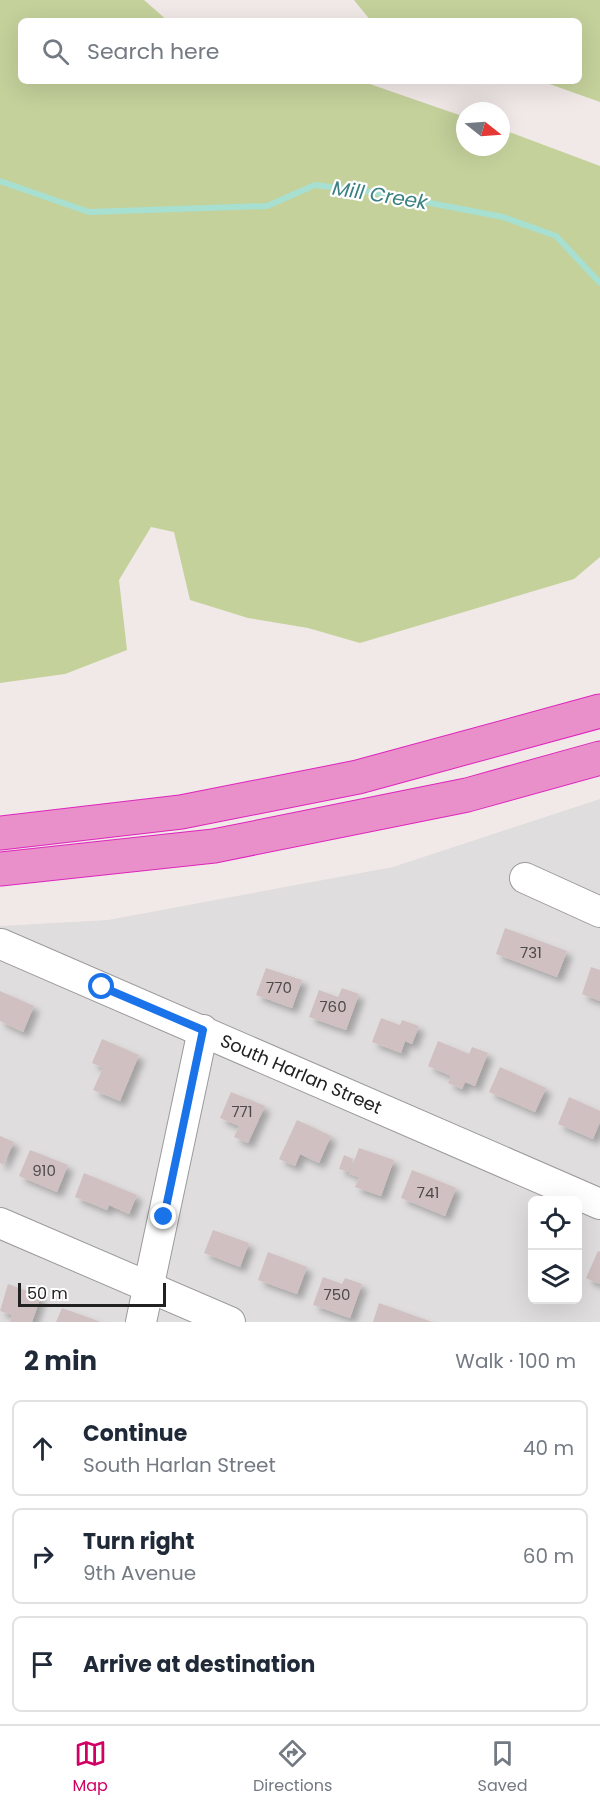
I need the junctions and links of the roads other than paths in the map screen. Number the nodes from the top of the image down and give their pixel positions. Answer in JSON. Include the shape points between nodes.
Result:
{"nodes":[{"id":1,"x":600,"y":711,"type":"edge"},
{"id":2,"x":600,"y":758,"type":"edge"},
{"id":3,"x":0,"y":833,"type":"edge"},
{"id":4,"x":0,"y":869,"type":"edge"},
{"id":5,"x":525,"y":878,"type":"dead end"},
{"id":6,"x":600,"y":912,"type":"edge"},
{"id":7,"x":1,"y":944,"type":"edge"},
{"id":8,"x":203,"y":1030,"type":"junction"},
{"id":9,"x":600,"y":1204,"type":"edge"},
{"id":10,"x":0,"y":1223,"type":"edge"},
{"id":11,"x":149,"y":1287,"type":"junction"},
{"id":12,"x":141,"y":1322,"type":"edge"},
{"id":13,"x":230,"y":1322,"type":"edge"}],
"edges":[{"from":1,"to":3,"type":"highway","via":[[358,777],[181,812]]},
{"from":2,"to":4,"type":"highway","via":[[468,795],[214,846]]},
{"from":5,"to":6,"type":"street"},
{"from":7,"to":8,"type":"street","name":"South Harlan Street"},
{"from":8,"to":9,"type":"street","name":"South Harlan Street"},
{"from":8,"to":11,"type":"street"},
{"from":10,"to":11,"type":"street"},
{"from":11,"to":12,"type":"street"},
{"from":11,"to":13,"type":"street"}]}
